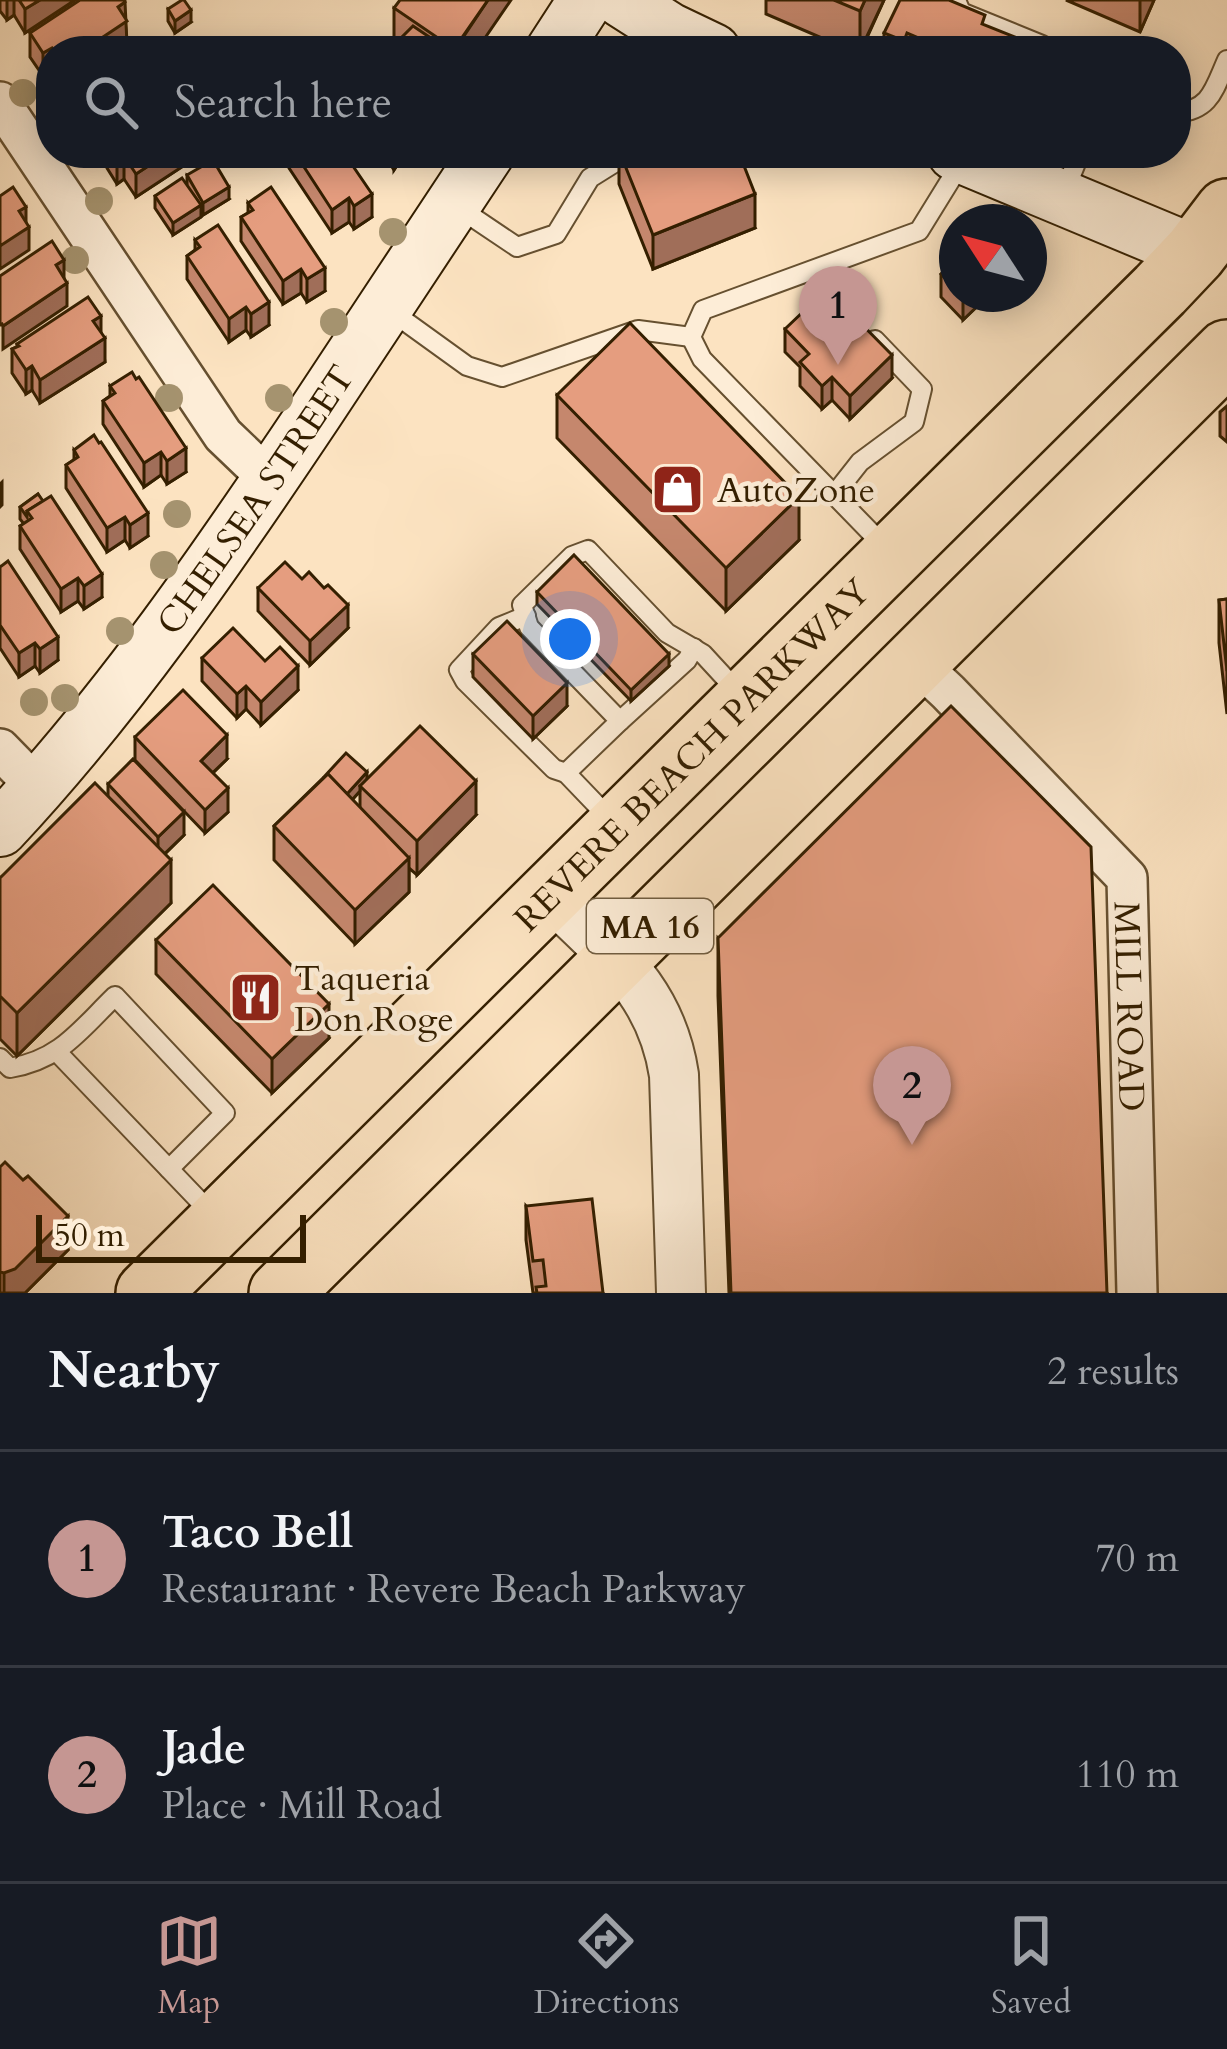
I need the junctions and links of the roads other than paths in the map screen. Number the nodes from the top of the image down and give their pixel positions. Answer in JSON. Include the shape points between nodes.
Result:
{"nodes":[{"id":1,"x":586,"y":0,"type":"edge"},
{"id":2,"x":622,"y":0,"type":"edge"},
{"id":3,"x":956,"y":0,"type":"edge"},
{"id":4,"x":563,"y":36,"type":"edge"},
{"id":5,"x":682,"y":36,"type":"edge"},
{"id":6,"x":1020,"y":36,"type":"edge"},
{"id":7,"x":1227,"y":60,"type":"edge"},
{"id":8,"x":0,"y":102,"type":"edge"},
{"id":9,"x":1191,"y":111,"type":"edge"},
{"id":10,"x":36,"y":156,"type":"edge"},
{"id":11,"x":44,"y":168,"type":"edge"},
{"id":12,"x":477,"y":168,"type":"edge"},
{"id":13,"x":489,"y":168,"type":"edge"},
{"id":14,"x":606,"y":168,"type":"edge"},
{"id":15,"x":953,"y":168,"type":"edge"},
{"id":16,"x":1029,"y":168,"type":"edge"},
{"id":17,"x":1071,"y":176,"type":"edge"},
{"id":18,"x":454,"y":204,"type":"junction"},
{"id":19,"x":1211,"y":232,"type":"edge"},
{"id":20,"x":809,"y":272,"type":"junction"},
{"id":21,"x":825,"y":289,"type":"edge"},
{"id":22,"x":385,"y":307,"type":"junction"},
{"id":23,"x":857,"y":322,"type":"edge"},
{"id":24,"x":691,"y":337,"type":"junction"},
{"id":25,"x":1227,"y":352,"type":"edge"},
{"id":26,"x":270,"y":480,"type":"junction"},
{"id":27,"x":834,"y":495,"type":"junction"},
{"id":28,"x":892,"y":555,"type":"junction"},
{"id":29,"x":526,"y":616,"type":"junction"},
{"id":30,"x":694,"y":648,"type":"junction"},
{"id":31,"x":917,"y":663,"type":"junction"},
{"id":32,"x":746,"y":700,"type":"junction"},
{"id":33,"x":620,"y":721,"type":"junction"},
{"id":34,"x":0,"y":749,"type":"edge"},
{"id":35,"x":566,"y":773,"type":"junction"},
{"id":36,"x":38,"y":788,"type":"junction"},
{"id":37,"x":618,"y":827,"type":"junction"},
{"id":38,"x":0,"y":829,"type":"edge"},
{"id":39,"x":550,"y":894,"type":"junction"},
{"id":40,"x":616,"y":960,"type":"junction"},
{"id":41,"x":58,"y":1052,"type":"junction"},
{"id":42,"x":0,"y":1058,"type":"edge"},
{"id":43,"x":169,"y":1168,"type":"junction"},
{"id":44,"x":220,"y":1222,"type":"junction"},
{"id":45,"x":148,"y":1293,"type":"edge"},
{"id":46,"x":281,"y":1293,"type":"edge"},
{"id":47,"x":681,"y":1293,"type":"edge"},
{"id":48,"x":1137,"y":1293,"type":"edge"}],
"edges":[{"from":1,"to":4,"type":"main road"},
{"from":2,"to":5,"type":"main road"},
{"from":3,"to":6,"type":"lane","via":[[962,12]]},
{"from":7,"to":9,"type":"lane","via":[[1205,103]]},
{"from":8,"to":10,"type":"street"},
{"from":11,"to":26,"type":"street","via":[[223,435]]},
{"from":12,"to":18,"type":"main road","name":"CHELSEA STREET"},
{"from":13,"to":18,"type":"main road"},
{"from":14,"to":18,"type":"lane","via":[[590,178],[556,234],[518,247]]},
{"from":15,"to":20,"type":"lane","via":[[919,231]]},
{"from":16,"to":17,"type":"main road"},
{"from":17,"to":19,"type":"main road"},
{"from":18,"to":22,"type":"main road","name":"CHELSEA STREET"},
{"from":19,"to":28,"type":"highway","name":"REVERE BEACH PARKWAY","number":"MA 16"},
{"from":20,"to":21,"type":"lane"},
{"from":20,"to":24,"type":"lane","via":[[703,310]]},
{"from":22,"to":24,"type":"lane","via":[[467,366],[502,377],[638,330]]},
{"from":22,"to":26,"type":"main road","name":"CHELSEA STREET"},
{"from":23,"to":27,"type":"lane","via":[[922,389],[914,422],[860,462]]},
{"from":24,"to":27,"type":"lane"},
{"from":25,"to":31,"type":"highway","number":"MA 16"},
{"from":26,"to":36,"type":"main road","name":"CHELSEA STREET"},
{"from":27,"to":28,"type":"lane"},
{"from":28,"to":32,"type":"highway","name":"REVERE BEACH PARKWAY","number":"MA 16"},
{"from":29,"to":30,"type":"lane","via":[[522,605],[588,550],[668,633]]},
{"from":29,"to":33,"type":"lane"},
{"from":29,"to":35,"type":"lane","via":[[499,627],[459,670]]},
{"from":30,"to":32,"type":"lane"},
{"from":30,"to":33,"type":"lane"},
{"from":31,"to":40,"type":"highway","number":"MA 16"},
{"from":31,"to":48,"type":"street","name":"MILL ROAD","via":[[1127,878]]},
{"from":32,"to":37,"type":"highway","name":"REVERE BEACH PARKWAY","number":"MA 16"},
{"from":33,"to":35,"type":"lane"},
{"from":34,"to":36,"type":"street"},
{"from":35,"to":37,"type":"lane"},
{"from":36,"to":38,"type":"main road","name":"CHELSEA STREET"},
{"from":37,"to":39,"type":"highway","name":"REVERE BEACH PARKWAY","number":"MA 16"},
{"from":39,"to":40,"type":"street"},
{"from":39,"to":44,"type":"highway","name":"REVERE BEACH PARKWAY","number":"MA 16"},
{"from":40,"to":46,"type":"highway","number":"MA 16"},
{"from":40,"to":47,"type":"street","via":[[653,1006],[671,1057]]},
{"from":41,"to":42,"type":"lane","via":[[10,1068]]},
{"from":41,"to":43,"type":"lane"},
{"from":41,"to":43,"type":"lane","via":[[115,996],[225,1113]]},
{"from":43,"to":44,"type":"lane"},
{"from":44,"to":45,"type":"highway","name":"REVERE BEACH PARKWAY","number":"MA 16"}]}
